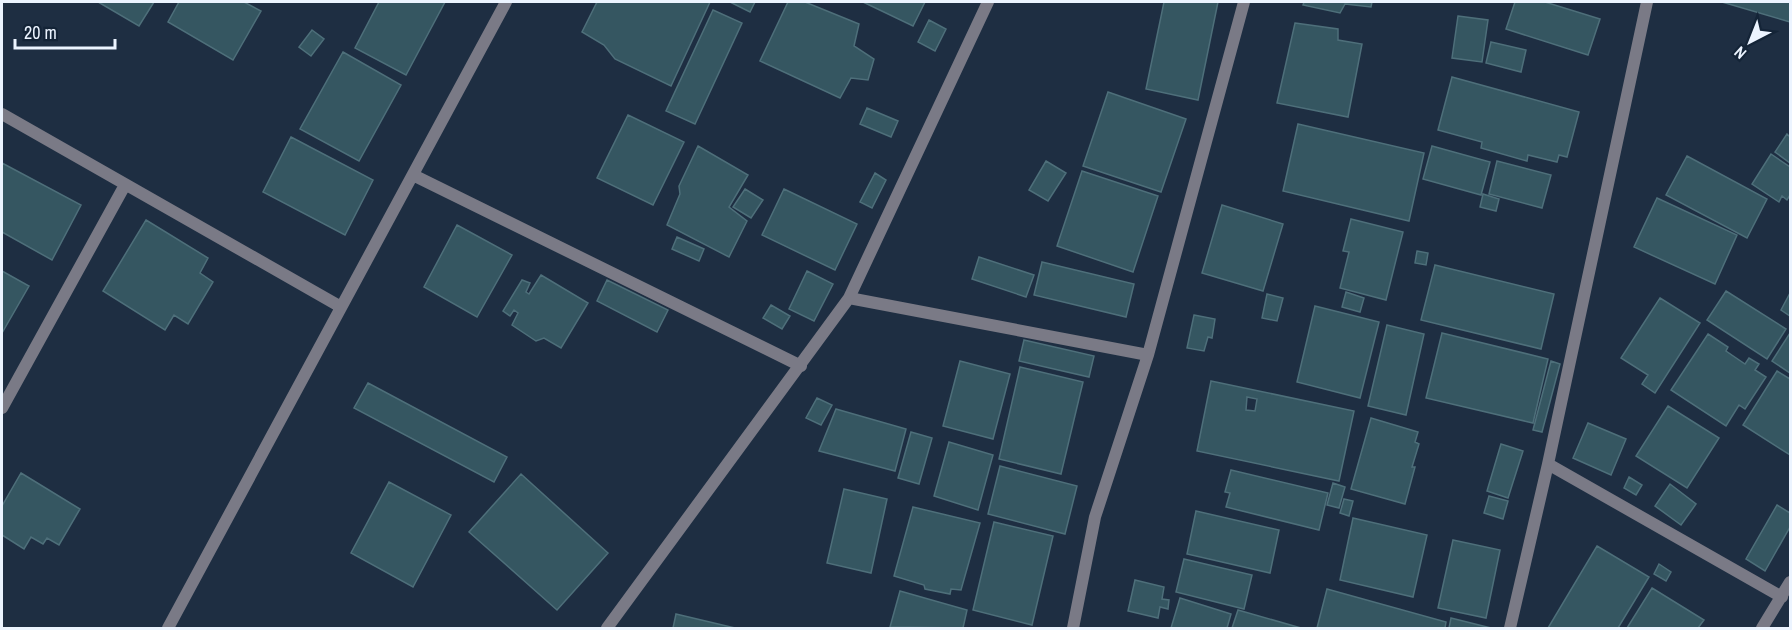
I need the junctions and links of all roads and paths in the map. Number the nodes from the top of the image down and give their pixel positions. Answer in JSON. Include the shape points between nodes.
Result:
{"nodes":[{"id":1,"x":506,"y":2,"type":"edge"},
{"id":2,"x":988,"y":2,"type":"edge"},
{"id":3,"x":1244,"y":2,"type":"edge"},
{"id":4,"x":1647,"y":2,"type":"edge"},
{"id":5,"x":2,"y":114,"type":"edge"},
{"id":6,"x":413,"y":175,"type":"junction"},
{"id":7,"x":125,"y":185,"type":"junction"},
{"id":8,"x":849,"y":298,"type":"junction"},
{"id":9,"x":340,"y":307,"type":"junction"},
{"id":10,"x":1148,"y":356,"type":"junction"},
{"id":11,"x":801,"y":366,"type":"junction"},
{"id":12,"x":2,"y":408,"type":"edge"},
{"id":13,"x":1548,"y":464,"type":"junction"},
{"id":14,"x":1791,"y":582,"type":"edge"},
{"id":15,"x":1782,"y":597,"type":"junction"},
{"id":16,"x":168,"y":628,"type":"edge"},
{"id":17,"x":607,"y":628,"type":"edge"},
{"id":18,"x":1073,"y":628,"type":"edge"},
{"id":19,"x":1510,"y":628,"type":"edge"},
{"id":20,"x":1762,"y":628,"type":"edge"}],
"edges":[{"from":1,"to":6,"type":"street"},
{"from":2,"to":8,"type":"street"},
{"from":3,"to":10,"type":"street"},
{"from":4,"to":13,"type":"street"},
{"from":5,"to":7,"type":"street"},
{"from":6,"to":9,"type":"street"},
{"from":6,"to":11,"type":"street"},
{"from":7,"to":9,"type":"street"},
{"from":7,"to":12,"type":"street"},
{"from":8,"to":10,"type":"street"},
{"from":8,"to":11,"type":"street"},
{"from":9,"to":16,"type":"street"},
{"from":10,"to":18,"type":"street","via":[[1095,517]]},
{"from":11,"to":17,"type":"street"},
{"from":13,"to":15,"type":"street"},
{"from":13,"to":19,"type":"street"},
{"from":14,"to":15,"type":"street"},
{"from":15,"to":20,"type":"street"}]}
